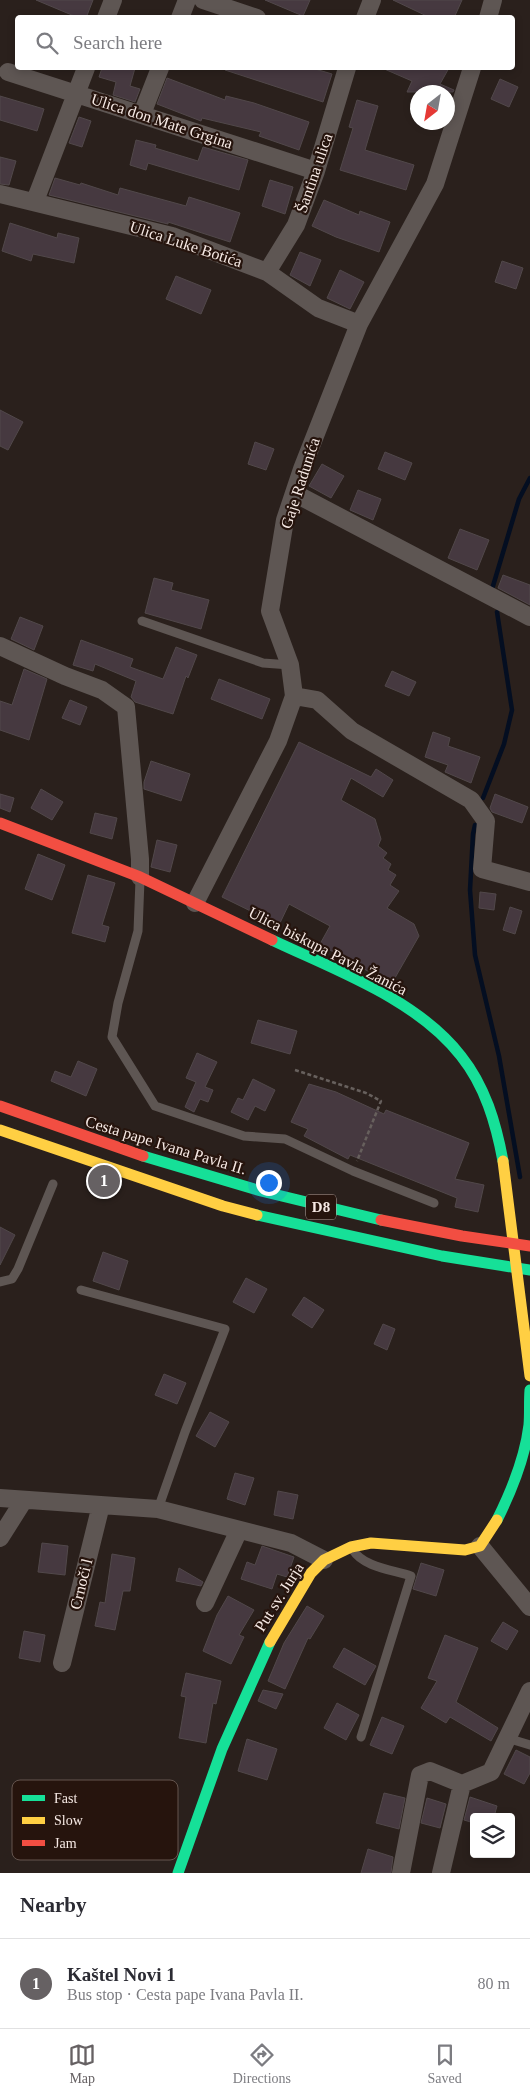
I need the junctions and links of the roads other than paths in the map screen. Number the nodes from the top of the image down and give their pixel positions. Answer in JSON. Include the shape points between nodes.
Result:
{"nodes":[{"id":1,"x":113,"y":0,"type":"edge"},
{"id":2,"x":187,"y":0,"type":"edge"},
{"id":3,"x":203,"y":0,"type":"edge"},
{"id":4,"x":372,"y":0,"type":"edge"},
{"id":5,"x":493,"y":0,"type":"edge"},
{"id":6,"x":107,"y":15,"type":"edge"},
{"id":7,"x":181,"y":15,"type":"edge"},
{"id":8,"x":248,"y":15,"type":"edge"},
{"id":9,"x":366,"y":15,"type":"edge"},
{"id":10,"x":489,"y":15,"type":"edge"},
{"id":11,"x":85,"y":70,"type":"edge"},
{"id":12,"x":159,"y":70,"type":"edge"},
{"id":13,"x":346,"y":70,"type":"edge"},
{"id":14,"x":471,"y":70,"type":"edge"},
{"id":15,"x":8,"y":72,"type":"dead end"},
{"id":16,"x":75,"y":92,"type":"junction"},
{"id":17,"x":142,"y":114,"type":"junction"},
{"id":18,"x":316,"y":170,"type":"junction"},
{"id":19,"x":0,"y":194,"type":"edge"},
{"id":20,"x":35,"y":201,"type":"junction"},
{"id":21,"x":267,"y":272,"type":"junction"},
{"id":22,"x":359,"y":324,"type":"junction"},
{"id":23,"x":294,"y":493,"type":"junction"},
{"id":24,"x":530,"y":617,"type":"edge"},
{"id":25,"x":142,"y":621,"type":"dead end"},
{"id":26,"x":0,"y":646,"type":"edge"},
{"id":27,"x":290,"y":665,"type":"junction"},
{"id":28,"x":294,"y":696,"type":"junction"},
{"id":29,"x":0,"y":823,"type":"edge"},
{"id":30,"x":140,"y":877,"type":"junction"},
{"id":31,"x":530,"y":882,"type":"edge"},
{"id":32,"x":195,"y":903,"type":"junction"},
{"id":33,"x":0,"y":1106,"type":"edge"},
{"id":34,"x":0,"y":1130,"type":"edge"},
{"id":35,"x":53,"y":1184,"type":"dead end"},
{"id":36,"x":434,"y":1204,"type":"dead end"},
{"id":37,"x":529,"y":1246,"type":"edge"},
{"id":38,"x":530,"y":1270,"type":"edge"},
{"id":39,"x":0,"y":1282,"type":"edge"},
{"id":40,"x":81,"y":1290,"type":"dead end"},
{"id":41,"x":530,"y":1376,"type":"edge"},
{"id":42,"x":530,"y":1390,"type":"edge"},
{"id":43,"x":0,"y":1498,"type":"edge"},
{"id":44,"x":24,"y":1500,"type":"junction"},
{"id":45,"x":101,"y":1505,"type":"junction"},
{"id":46,"x":158,"y":1510,"type":"junction"},
{"id":47,"x":239,"y":1530,"type":"junction"},
{"id":48,"x":0,"y":1538,"type":"edge"},
{"id":49,"x":480,"y":1546,"type":"junction"},
{"id":50,"x":351,"y":1547,"type":"junction"},
{"id":51,"x":324,"y":1560,"type":"junction"},
{"id":52,"x":205,"y":1603,"type":"dead end"},
{"id":53,"x":530,"y":1607,"type":"edge"},
{"id":54,"x":62,"y":1663,"type":"dead end"},
{"id":55,"x":530,"y":1691,"type":"edge"},
{"id":56,"x":361,"y":1737,"type":"dead end"},
{"id":57,"x":507,"y":1738,"type":"junction"},
{"id":58,"x":530,"y":1745,"type":"edge"},
{"id":59,"x":462,"y":1784,"type":"junction"},
{"id":60,"x":178,"y":1873,"type":"edge"},
{"id":61,"x":401,"y":1873,"type":"edge"},
{"id":62,"x":440,"y":1873,"type":"edge"}],
"edges":[{"from":1,"to":6,"type":"street"},
{"from":2,"to":7,"type":"street"},
{"from":3,"to":8,"type":"street"},
{"from":4,"to":9,"type":"street"},
{"from":5,"to":10,"type":"street"},
{"from":11,"to":16,"type":"street"},
{"from":12,"to":17,"type":"street"},
{"from":13,"to":18,"type":"street","name":"Šantina ulica"},
{"from":14,"to":22,"type":"street","name":"Gaje Radunića","via":[[435,184]]},
{"from":15,"to":16,"type":"street","name":"Ulica don Mate Grgina"},
{"from":16,"to":17,"type":"street","name":"Ulica don Mate Grgina"},
{"from":16,"to":20,"type":"street"},
{"from":17,"to":18,"type":"street","name":"Ulica don Mate Grgina"},
{"from":18,"to":21,"type":"street","name":"Šantina ulica","via":[[296,225]]},
{"from":19,"to":20,"type":"street","name":"Ulica Luke Botića"},
{"from":20,"to":21,"type":"street","name":"Ulica Luke Botića","via":[[172,236]]},
{"from":21,"to":22,"type":"street","name":"Ulica Luke Botića","via":[[318,308]]},
{"from":22,"to":23,"type":"street","name":"Gaje Radunića"},
{"from":23,"to":24,"type":"street"},
{"from":23,"to":27,"type":"street","name":"Gaje Radunića","via":[[285,520],[270,610]]},
{"from":25,"to":27,"type":"lane","via":[[263,663]]},
{"from":26,"to":30,"type":"street","via":[[102,690],[126,707]]},
{"from":27,"to":28,"type":"street","name":"Gaje Radunića"},
{"from":28,"to":31,"type":"street","via":[[317,700],[352,732],[470,800],[486,821],[482,869]]},
{"from":28,"to":32,"type":"street","name":"Gaje Radunića","via":[[278,741]]},
{"from":29,"to":30,"type":"street","name":"Ulica biskupa Pavla Žanića"},
{"from":30,"to":32,"type":"street","name":"Ulica biskupa Pavla Žanića"},
{"from":30,"to":36,"type":"lane","via":[[138,931],[112,1037],[155,1106],[244,1136],[285,1140]]},
{"from":32,"to":41,"type":"street","name":"Ulica biskupa Pavla Žanića","via":[[377,990],[443,1036],[470,1067],[495,1119],[505,1165]]},
{"from":33,"to":37,"type":"street","name":"Cesta pape Ivana Pavla II.","number":"D8","via":[[146,1158],[295,1201],[369,1218]]},
{"from":34,"to":38,"type":"street","number":"D8","via":[[223,1206],[432,1254]]},
{"from":35,"to":39,"type":"lane","via":[[18,1269],[12,1279]]},
{"from":40,"to":46,"type":"lane","via":[[225,1329]]},
{"from":42,"to":49,"type":"street","via":[[528,1430],[520,1463],[491,1532]]},
{"from":43,"to":44,"type":"street"},
{"from":44,"to":45,"type":"street"},
{"from":44,"to":48,"type":"street"},
{"from":45,"to":46,"type":"street"},
{"from":45,"to":54,"type":"street","name":"Crnoči l"},
{"from":46,"to":47,"type":"street"},
{"from":47,"to":51,"type":"street","via":[[291,1543]]},
{"from":47,"to":52,"type":"street"},
{"from":49,"to":50,"type":"street","name":"Put sv. Jurja","via":[[465,1550],[371,1543]]},
{"from":49,"to":53,"type":"street"},
{"from":50,"to":51,"type":"street","name":"Put sv. Jurja"},
{"from":50,"to":56,"type":"lane","via":[[357,1556],[368,1562],[411,1576]]},
{"from":51,"to":60,"type":"street","name":"Put sv. Jurja","via":[[311,1572],[272,1637],[222,1749]]},
{"from":55,"to":57,"type":"street"},
{"from":57,"to":58,"type":"lane"},
{"from":57,"to":59,"type":"street","via":[[491,1772]]},
{"from":59,"to":61,"type":"street","via":[[430,1771],[420,1775]]},
{"from":59,"to":62,"type":"street"}]}
